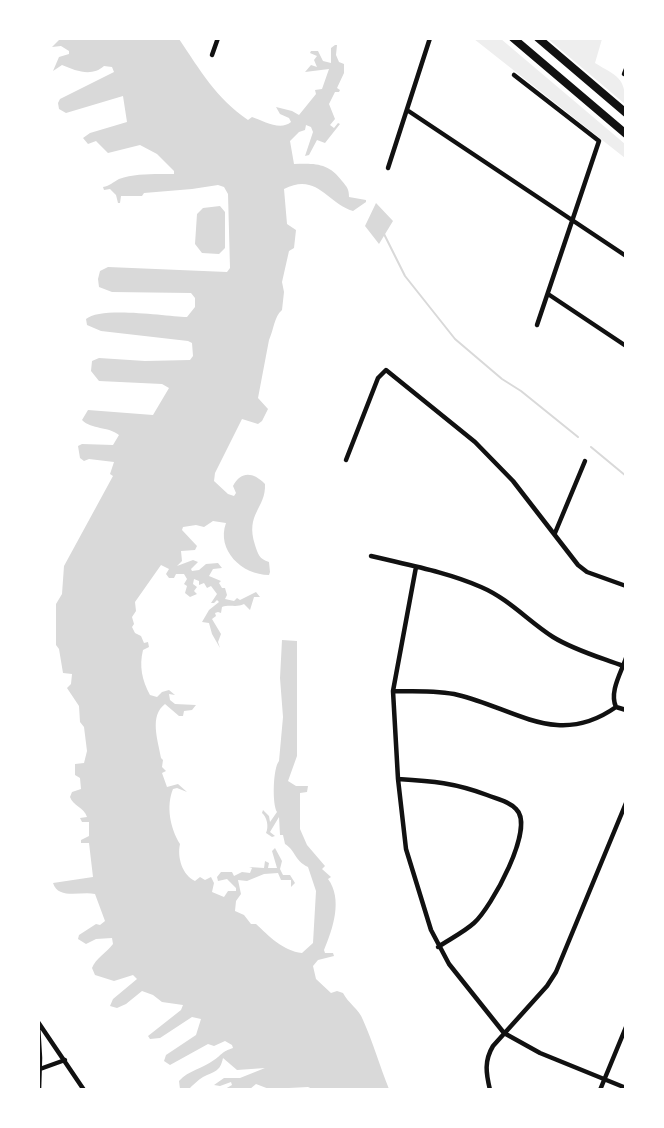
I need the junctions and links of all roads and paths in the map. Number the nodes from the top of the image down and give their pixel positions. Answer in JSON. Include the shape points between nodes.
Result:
{"nodes":[{"id":1,"x":218,"y":38,"type":"edge"},
{"id":2,"x":430,"y":38,"type":"edge"},
{"id":3,"x":513,"y":38,"type":"edge"},
{"id":4,"x":538,"y":38,"type":"edge"},
{"id":5,"x":212,"y":55,"type":"dead end"},
{"id":6,"x":514,"y":75,"type":"dead end"},
{"id":7,"x":407,"y":110,"type":"junction"},
{"id":8,"x":625,"y":113,"type":"edge"},
{"id":9,"x":625,"y":134,"type":"edge"},
{"id":10,"x":388,"y":168,"type":"dead end"},
{"id":11,"x":572,"y":221,"type":"junction"},
{"id":12,"x":625,"y":257,"type":"edge"},
{"id":13,"x":548,"y":294,"type":"junction"},
{"id":14,"x":537,"y":325,"type":"dead end"},
{"id":15,"x":625,"y":346,"type":"edge"},
{"id":16,"x":346,"y":460,"type":"dead end"},
{"id":17,"x":585,"y":461,"type":"dead end"},
{"id":18,"x":554,"y":534,"type":"junction"},
{"id":19,"x":371,"y":556,"type":"dead end"},
{"id":20,"x":416,"y":567,"type":"junction"},
{"id":21,"x":625,"y":586,"type":"edge"},
{"id":22,"x":625,"y":659,"type":"edge"},
{"id":23,"x":623,"y":666,"type":"junction"},
{"id":24,"x":393,"y":691,"type":"junction"},
{"id":25,"x":616,"y":707,"type":"junction"},
{"id":26,"x":625,"y":710,"type":"edge"},
{"id":27,"x":398,"y":779,"type":"junction"},
{"id":28,"x":625,"y":803,"type":"edge"},
{"id":29,"x":438,"y":947,"type":"junction"},
{"id":30,"x":38,"y":1024,"type":"edge"},
{"id":31,"x":625,"y":1027,"type":"edge"},
{"id":32,"x":504,"y":1033,"type":"junction"},
{"id":33,"x":65,"y":1060,"type":"junction"},
{"id":34,"x":40,"y":1069,"type":"edge"},
{"id":35,"x":604,"y":1079,"type":"junction"},
{"id":36,"x":625,"y":1088,"type":"edge"},
{"id":37,"x":39,"y":1090,"type":"edge"},
{"id":38,"x":84,"y":1090,"type":"edge"},
{"id":39,"x":490,"y":1090,"type":"edge"},
{"id":40,"x":600,"y":1090,"type":"edge"}],
"edges":[{"from":1,"to":5,"type":"street"},
{"from":2,"to":7,"type":"street"},
{"from":3,"to":9,"type":"highway"},
{"from":4,"to":8,"type":"highway"},
{"from":6,"to":11,"type":"street","via":[[599,141]]},
{"from":7,"to":10,"type":"street"},
{"from":7,"to":11,"type":"street"},
{"from":11,"to":12,"type":"street"},
{"from":11,"to":13,"type":"street"},
{"from":13,"to":14,"type":"street"},
{"from":13,"to":15,"type":"street"},
{"from":16,"to":18,"type":"street","via":[[378,378],[386,370],[475,442]]},
{"from":17,"to":18,"type":"street"},
{"from":18,"to":21,"type":"street","via":[[587,572]]},
{"from":19,"to":20,"type":"street"},
{"from":20,"to":23,"type":"street","via":[[480,587],[559,640]]},
{"from":20,"to":24,"type":"street"},
{"from":22,"to":23,"type":"street"},
{"from":23,"to":25,"type":"street","via":[[614,693]]},
{"from":24,"to":25,"type":"street","via":[[458,695],[552,726],[581,724]]},
{"from":24,"to":27,"type":"street"},
{"from":25,"to":26,"type":"street"},
{"from":27,"to":29,"type":"street","via":[[406,849]]},
{"from":27,"to":29,"type":"street","via":[[458,785],[506,802],[522,820],[521,835],[486,910]]},
{"from":28,"to":32,"type":"street","via":[[556,972]]},
{"from":29,"to":32,"type":"street"},
{"from":30,"to":33,"type":"street"},
{"from":30,"to":34,"type":"street"},
{"from":31,"to":35,"type":"street"},
{"from":32,"to":35,"type":"street"},
{"from":32,"to":39,"type":"street","via":[[488,1055]]},
{"from":33,"to":34,"type":"street"},
{"from":33,"to":38,"type":"street"},
{"from":34,"to":37,"type":"street"},
{"from":35,"to":36,"type":"street"},
{"from":35,"to":40,"type":"street"}]}
